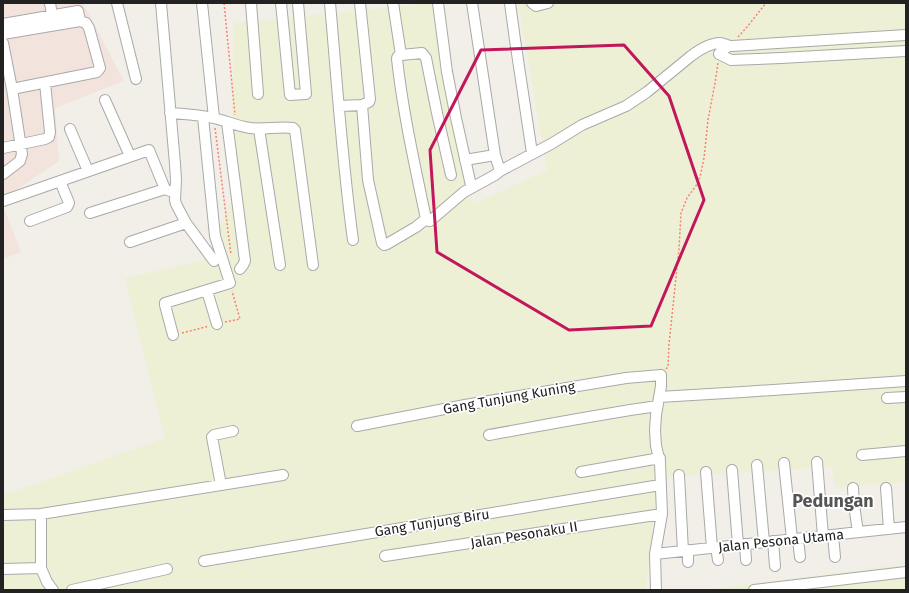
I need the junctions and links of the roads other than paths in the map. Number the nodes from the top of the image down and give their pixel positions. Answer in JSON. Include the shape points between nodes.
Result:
{"nodes":[{"id":1,"x":50,"y":3,"type":"edge"},
{"id":2,"x":117,"y":3,"type":"edge"},
{"id":3,"x":161,"y":3,"type":"edge"},
{"id":4,"x":202,"y":3,"type":"edge"},
{"id":5,"x":251,"y":3,"type":"edge"},
{"id":6,"x":281,"y":3,"type":"edge"},
{"id":7,"x":298,"y":3,"type":"edge"},
{"id":8,"x":330,"y":3,"type":"edge"},
{"id":9,"x":360,"y":3,"type":"edge"},
{"id":10,"x":393,"y":3,"type":"edge"},
{"id":11,"x":438,"y":3,"type":"edge"},
{"id":12,"x":472,"y":3,"type":"edge"},
{"id":13,"x":510,"y":3,"type":"edge"},
{"id":14,"x":532,"y":3,"type":"edge"},
{"id":15,"x":548,"y":3,"type":"edge"},
{"id":16,"x":52,"y":15,"type":"junction"},
{"id":17,"x":80,"y":21,"type":"junction"},
{"id":18,"x":3,"y":24,"type":"edge"},
{"id":19,"x":3,"y":34,"type":"edge"},
{"id":20,"x":906,"y":35,"type":"edge"},
{"id":21,"x":3,"y":43,"type":"edge"},
{"id":22,"x":726,"y":45,"type":"junction"},
{"id":23,"x":906,"y":51,"type":"edge"},
{"id":24,"x":401,"y":54,"type":"junction"},
{"id":25,"x":136,"y":79,"type":"dead end"},
{"id":26,"x":45,"y":83,"type":"junction"},
{"id":27,"x":12,"y":89,"type":"junction"},
{"id":28,"x":258,"y":94,"type":"dead end"},
{"id":29,"x":106,"y":100,"type":"dead end"},
{"id":30,"x":362,"y":105,"type":"junction"},
{"id":31,"x":339,"y":106,"type":"junction"},
{"id":32,"x":170,"y":113,"type":"junction"},
{"id":33,"x":203,"y":117,"type":"junction"},
{"id":34,"x":214,"y":118,"type":"junction"},
{"id":35,"x":231,"y":124,"type":"junction"},
{"id":36,"x":70,"y":129,"type":"dead end"},
{"id":37,"x":259,"y":129,"type":"junction"},
{"id":38,"x":21,"y":145,"type":"junction"},
{"id":39,"x":3,"y":148,"type":"edge"},
{"id":40,"x":532,"y":153,"type":"junction"},
{"id":41,"x":495,"y":155,"type":"junction"},
{"id":42,"x":130,"y":156,"type":"junction"},
{"id":43,"x":466,"y":160,"type":"junction"},
{"id":44,"x":88,"y":171,"type":"junction"},
{"id":45,"x":500,"y":171,"type":"junction"},
{"id":46,"x":3,"y":174,"type":"edge"},
{"id":47,"x":451,"y":175,"type":"dead end"},
{"id":48,"x":60,"y":181,"type":"junction"},
{"id":49,"x":472,"y":187,"type":"junction"},
{"id":50,"x":165,"y":189,"type":"junction"},
{"id":51,"x":176,"y":193,"type":"junction"},
{"id":52,"x":3,"y":201,"type":"edge"},
{"id":53,"x":90,"y":213,"type":"dead end"},
{"id":54,"x":426,"y":218,"type":"junction"},
{"id":55,"x":30,"y":221,"type":"dead end"},
{"id":56,"x":186,"y":223,"type":"junction"},
{"id":57,"x":353,"y":240,"type":"dead end"},
{"id":58,"x":130,"y":242,"type":"dead end"},
{"id":59,"x":214,"y":261,"type":"dead end"},
{"id":60,"x":313,"y":265,"type":"dead end"},
{"id":61,"x":280,"y":266,"type":"dead end"},
{"id":62,"x":240,"y":269,"type":"dead end"},
{"id":63,"x":207,"y":291,"type":"junction"},
{"id":64,"x":217,"y":324,"type":"dead end"},
{"id":65,"x":173,"y":335,"type":"dead end"},
{"id":66,"x":906,"y":382,"type":"edge"},
{"id":67,"x":906,"y":397,"type":"edge"},
{"id":68,"x":887,"y":398,"type":"dead end"},
{"id":69,"x":658,"y":401,"type":"junction"},
{"id":70,"x":357,"y":426,"type":"dead end"},
{"id":71,"x":233,"y":431,"type":"dead end"},
{"id":72,"x":489,"y":434,"type":"dead end"},
{"id":73,"x":906,"y":451,"type":"edge"},
{"id":74,"x":862,"y":455,"type":"dead end"},
{"id":75,"x":660,"y":458,"type":"junction"},
{"id":76,"x":817,"y":462,"type":"dead end"},
{"id":77,"x":784,"y":463,"type":"dead end"},
{"id":78,"x":757,"y":465,"type":"dead end"},
{"id":79,"x":732,"y":470,"type":"dead end"},
{"id":80,"x":581,"y":472,"type":"dead end"},
{"id":81,"x":706,"y":472,"type":"dead end"},
{"id":82,"x":283,"y":475,"type":"dead end"},
{"id":83,"x":679,"y":475,"type":"dead end"},
{"id":84,"x":221,"y":485,"type":"junction"},
{"id":85,"x":660,"y":485,"type":"junction"},
{"id":86,"x":853,"y":488,"type":"dead end"},
{"id":87,"x":886,"y":488,"type":"dead end"},
{"id":88,"x":41,"y":514,"type":"junction"},
{"id":89,"x":662,"y":514,"type":"junction"},
{"id":90,"x":3,"y":515,"type":"edge"},
{"id":91,"x":906,"y":528,"type":"edge"},
{"id":92,"x":888,"y":529,"type":"junction"},
{"id":93,"x":858,"y":532,"type":"junction"},
{"id":94,"x":828,"y":536,"type":"junction"},
{"id":95,"x":795,"y":539,"type":"junction"},
{"id":96,"x":768,"y":542,"type":"junction"},
{"id":97,"x":742,"y":545,"type":"junction"},
{"id":98,"x":714,"y":548,"type":"junction"},
{"id":99,"x":686,"y":551,"type":"junction"},
{"id":100,"x":655,"y":554,"type":"junction"},
{"id":101,"x":385,"y":556,"type":"dead end"},
{"id":102,"x":800,"y":557,"type":"dead end"},
{"id":103,"x":835,"y":557,"type":"dead end"},
{"id":104,"x":718,"y":560,"type":"dead end"},
{"id":105,"x":746,"y":560,"type":"dead end"},
{"id":106,"x":204,"y":561,"type":"dead end"},
{"id":107,"x":688,"y":562,"type":"dead end"},
{"id":108,"x":775,"y":566,"type":"dead end"},
{"id":109,"x":41,"y":568,"type":"junction"},
{"id":110,"x":3,"y":569,"type":"edge"},
{"id":111,"x":167,"y":569,"type":"dead end"},
{"id":112,"x":906,"y":572,"type":"edge"},
{"id":113,"x":53,"y":590,"type":"edge"},
{"id":114,"x":72,"y":590,"type":"edge"},
{"id":115,"x":656,"y":590,"type":"edge"},
{"id":116,"x":754,"y":590,"type":"edge"}],
"edges":[{"from":1,"to":16,"type":"street"},
{"from":2,"to":25,"type":"street"},
{"from":3,"to":32,"type":"street"},
{"from":4,"to":34,"type":"street"},
{"from":5,"to":28,"type":"street"},
{"from":6,"to":7,"type":"street","via":[[290,96],[306,94]]},
{"from":8,"to":31,"type":"street"},
{"from":9,"to":30,"type":"street","via":[[370,99]]},
{"from":10,"to":24,"type":"street"},
{"from":11,"to":43,"type":"street","via":[[447,72]]},
{"from":12,"to":41,"type":"street"},
{"from":13,"to":40,"type":"street"},
{"from":14,"to":15,"type":"street","via":[[536,6]]},
{"from":16,"to":17,"type":"street","via":[[78,11]]},
{"from":16,"to":18,"type":"street"},
{"from":17,"to":19,"type":"street"},
{"from":17,"to":26,"type":"street","via":[[86,23],[89,28],[99,70]]},
{"from":20,"to":22,"type":"street"},
{"from":21,"to":27,"type":"street"},
{"from":22,"to":23,"type":"street","via":[[719,54],[731,60]]},
{"from":22,"to":40,"type":"street","via":[[715,44],[698,51],[648,92],[626,106],[582,125]]},
{"from":24,"to":47,"type":"street","via":[[422,53],[426,58]]},
{"from":24,"to":54,"type":"street","via":[[396,59],[399,83]]},
{"from":26,"to":27,"type":"street"},
{"from":26,"to":38,"type":"street","via":[[49,137]]},
{"from":27,"to":38,"type":"street"},
{"from":29,"to":42,"type":"street"},
{"from":30,"to":31,"type":"street"},
{"from":30,"to":54,"type":"street","via":[[368,180],[382,243],[387,244]]},
{"from":31,"to":57,"type":"street"},
{"from":32,"to":33,"type":"street"},
{"from":32,"to":51,"type":"street"},
{"from":33,"to":34,"type":"street"},
{"from":33,"to":63,"type":"street","via":[[215,236],[230,283]]},
{"from":34,"to":35,"type":"street"},
{"from":35,"to":37,"type":"street"},
{"from":35,"to":62,"type":"street","via":[[245,261]]},
{"from":36,"to":44,"type":"street"},
{"from":37,"to":60,"type":"street","via":[[290,127],[295,130]]},
{"from":37,"to":61,"type":"street"},
{"from":38,"to":39,"type":"street"},
{"from":38,"to":46,"type":"street","via":[[20,161]]},
{"from":40,"to":45,"type":"street"},
{"from":41,"to":43,"type":"street"},
{"from":41,"to":45,"type":"street"},
{"from":42,"to":44,"type":"street"},
{"from":42,"to":50,"type":"street","via":[[149,150]]},
{"from":43,"to":49,"type":"street"},
{"from":44,"to":48,"type":"street"},
{"from":45,"to":49,"type":"street"},
{"from":48,"to":52,"type":"street"},
{"from":48,"to":55,"type":"street","via":[[69,203],[67,207]]},
{"from":49,"to":54,"type":"street","via":[[430,221]]},
{"from":50,"to":51,"type":"street"},
{"from":50,"to":53,"type":"street"},
{"from":51,"to":56,"type":"street","via":[[176,204]]},
{"from":56,"to":58,"type":"street"},
{"from":56,"to":59,"type":"street"},
{"from":63,"to":64,"type":"street"},
{"from":63,"to":65,"type":"street","via":[[165,304]]},
{"from":66,"to":69,"type":"street"},
{"from":67,"to":68,"type":"street"},
{"from":69,"to":70,"type":"street","name":"Gang Tunjung Kuning","via":[[662,375],[626,378]]},
{"from":69,"to":72,"type":"street","via":[[566,422]]},
{"from":69,"to":75,"type":"street","via":[[655,436]]},
{"from":71,"to":84,"type":"street","via":[[212,437]]},
{"from":73,"to":74,"type":"street"},
{"from":75,"to":80,"type":"street"},
{"from":75,"to":85,"type":"street"},
{"from":76,"to":94,"type":"street"},
{"from":77,"to":95,"type":"street"},
{"from":78,"to":96,"type":"street"},
{"from":79,"to":97,"type":"street"},
{"from":81,"to":98,"type":"street"},
{"from":82,"to":84,"type":"street"},
{"from":83,"to":99,"type":"street"},
{"from":84,"to":88,"type":"street"},
{"from":85,"to":89,"type":"street"},
{"from":85,"to":106,"type":"street","name":"Gang Tunjung Biru"},
{"from":86,"to":93,"type":"street"},
{"from":87,"to":92,"type":"street"},
{"from":88,"to":90,"type":"street"},
{"from":88,"to":109,"type":"street"},
{"from":89,"to":100,"type":"street"},
{"from":89,"to":101,"type":"street","name":"Jalan Pesonaku II"},
{"from":91,"to":92,"type":"street","name":"Jalan Pesona Utama"},
{"from":92,"to":93,"type":"street","name":"Jalan Pesona Utama"},
{"from":93,"to":94,"type":"street","name":"Jalan Pesona Utama"},
{"from":94,"to":95,"type":"street","name":"Jalan Pesona Utama"},
{"from":94,"to":103,"type":"street"},
{"from":95,"to":96,"type":"street","name":"Jalan Pesona Utama"},
{"from":95,"to":102,"type":"street"},
{"from":96,"to":97,"type":"street","name":"Jalan Pesona Utama"},
{"from":96,"to":108,"type":"street"},
{"from":97,"to":98,"type":"street","name":"Jalan Pesona Utama"},
{"from":97,"to":105,"type":"street"},
{"from":98,"to":99,"type":"street","name":"Jalan Pesona Utama"},
{"from":98,"to":104,"type":"street"},
{"from":99,"to":100,"type":"street","name":"Jalan Pesona Utama"},
{"from":99,"to":107,"type":"street"},
{"from":100,"to":115,"type":"street"},
{"from":109,"to":110,"type":"street"},
{"from":109,"to":113,"type":"street"},
{"from":111,"to":114,"type":"street"},
{"from":112,"to":116,"type":"street"}]}
